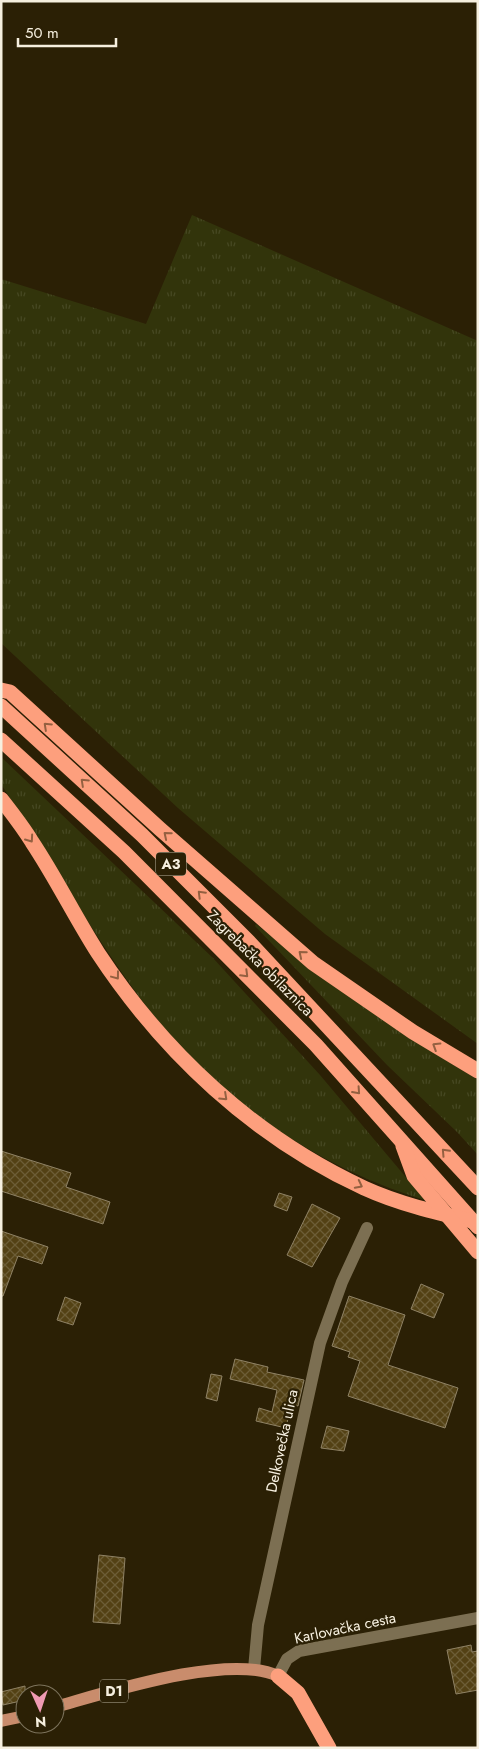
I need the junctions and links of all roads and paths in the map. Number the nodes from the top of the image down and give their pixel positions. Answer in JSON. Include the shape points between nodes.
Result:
{"nodes":[{"id":1,"x":1,"y":690,"type":"edge"},
{"id":2,"x":1,"y":706,"type":"edge"},
{"id":3,"x":1,"y":740,"type":"edge"},
{"id":4,"x":1,"y":799,"type":"edge"},
{"id":5,"x":478,"y":1071,"type":"edge"},
{"id":6,"x":400,"y":1139,"type":"junction"},
{"id":7,"x":478,"y":1188,"type":"edge"},
{"id":8,"x":478,"y":1225,"type":"edge"},
{"id":9,"x":367,"y":1228,"type":"dead end"},
{"id":10,"x":478,"y":1252,"type":"edge"},
{"id":11,"x":478,"y":1618,"type":"edge"},
{"id":12,"x":254,"y":1669,"type":"junction"},
{"id":13,"x":278,"y":1676,"type":"junction"},
{"id":14,"x":65,"y":1704,"type":"edge"},
{"id":15,"x":15,"y":1718,"type":"edge"},
{"id":16,"x":1,"y":1721,"type":"edge"},
{"id":17,"x":329,"y":1748,"type":"edge"}],
"edges":[{"from":5,"to":1,"type":"highway","one_way":true,"via":[[413,1032],[313,963],[10,692]]},
{"from":7,"to":2,"type":"highway","name":"Zagrebačka obilaznica","number":"A3","one_way":true,"via":[[249,942],[142,835]]},
{"from":3,"to":6,"type":"highway","name":"Zagrebačka obilaznica","number":"A3","one_way":true,"via":[[138,865],[316,1045]]},
{"from":4,"to":8,"type":"highway","one_way":true,"via":[[33,842],[99,953],[162,1039],[236,1108],[287,1146],[364,1188],[408,1205]]},
{"from":6,"to":8,"type":"highway","name":"Zagrebačka obilaznica","number":"A3"},
{"from":6,"to":10,"type":"highway","via":[[414,1176]]},
{"from":9,"to":12,"type":"street","name":"Delkovečka ulica","via":[[342,1282],[320,1343],[258,1625]]},
{"from":11,"to":13,"type":"street","name":"Karlovačka cesta","via":[[299,1651],[287,1659]]},
{"from":12,"to":13,"type":"main road","number":"D1"},
{"from":12,"to":14,"type":"main road","number":"D1","via":[[173,1677]]},
{"from":13,"to":17,"type":"highway","via":[[298,1692]]},
{"from":15,"to":16,"type":"main road"}]}
